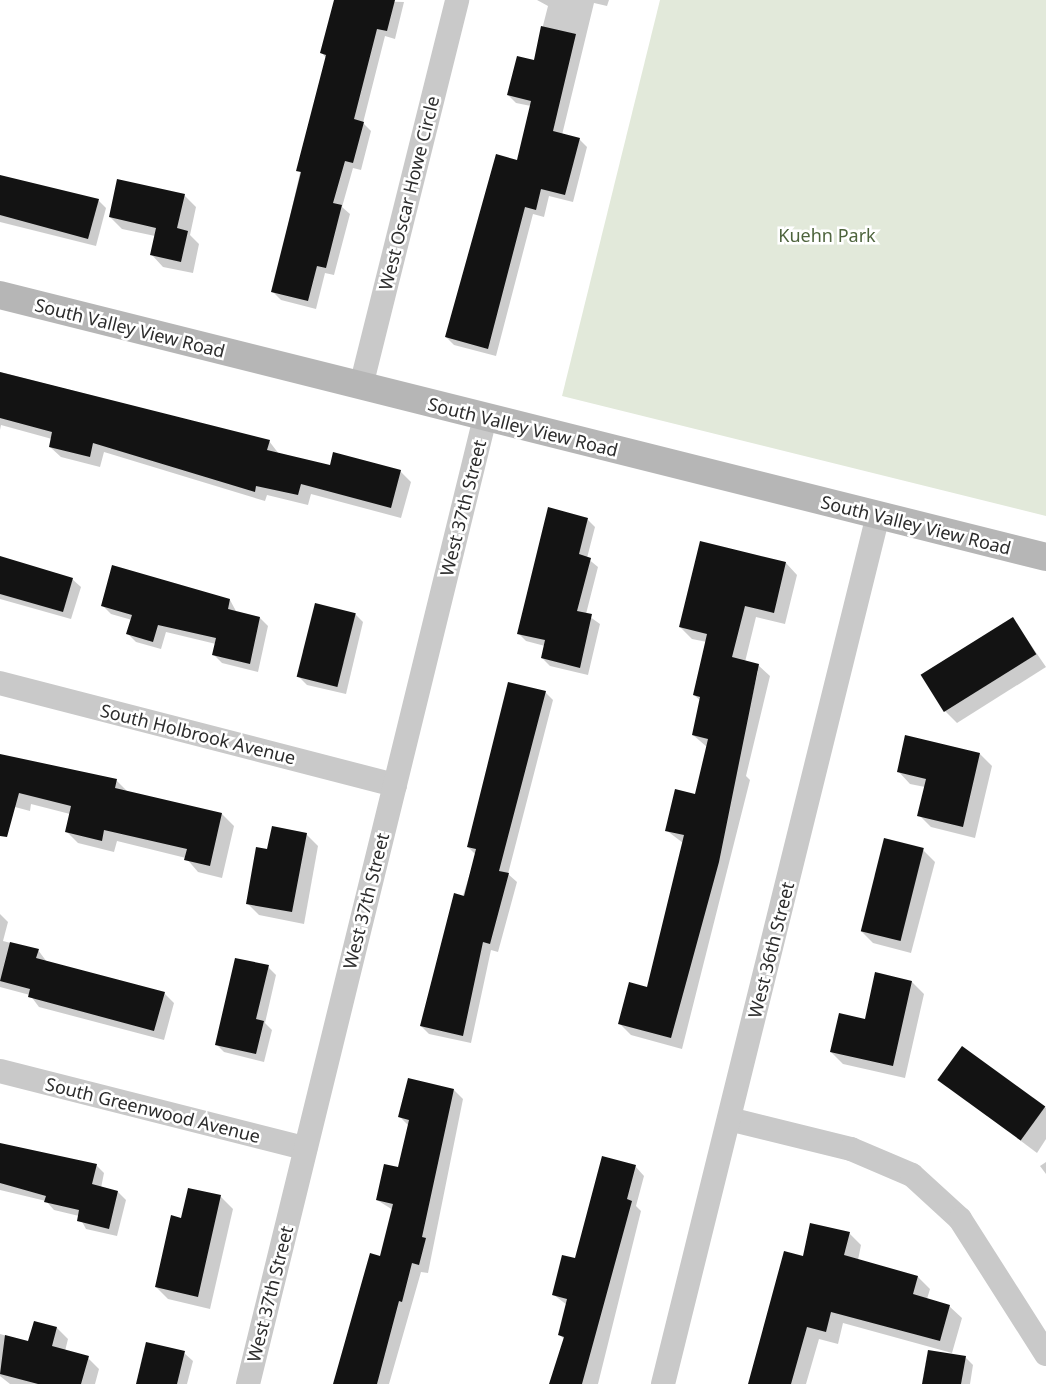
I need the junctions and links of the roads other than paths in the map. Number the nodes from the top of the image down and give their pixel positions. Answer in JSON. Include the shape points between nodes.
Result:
{"nodes":[{"id":1,"x":457,"y":0,"type":"edge"},
{"id":2,"x":0,"y":295,"type":"edge"},
{"id":3,"x":361,"y":386,"type":"junction"},
{"id":4,"x":485,"y":418,"type":"junction"},
{"id":5,"x":878,"y":515,"type":"junction"},
{"id":6,"x":1046,"y":557,"type":"edge"},
{"id":7,"x":0,"y":683,"type":"edge"},
{"id":8,"x":395,"y":785,"type":"junction"},
{"id":9,"x":0,"y":1071,"type":"edge"},
{"id":10,"x":729,"y":1119,"type":"junction"},
{"id":11,"x":305,"y":1148,"type":"junction"},
{"id":12,"x":1046,"y":1354,"type":"edge"},
{"id":13,"x":248,"y":1384,"type":"edge"},
{"id":14,"x":663,"y":1384,"type":"edge"}],
"edges":[{"from":1,"to":3,"type":"street","name":"West Oscar Howe Circle"},
{"from":2,"to":3,"type":"street","name":"South Valley View Road"},
{"from":3,"to":4,"type":"street","name":"South Valley View Road"},
{"from":4,"to":5,"type":"street","name":"South Valley View Road"},
{"from":4,"to":8,"type":"street","name":"West 37th Street"},
{"from":5,"to":6,"type":"street","name":"South Valley View Road"},
{"from":5,"to":10,"type":"street","name":"West 36th Street"},
{"from":7,"to":8,"type":"street","name":"South Holbrook Avenue"},
{"from":8,"to":11,"type":"street","name":"West 37th Street"},
{"from":9,"to":11,"type":"street","name":"South Greenwood Avenue"},
{"from":10,"to":12,"type":"street","via":[[851,1149],[912,1175],[960,1219]]},
{"from":10,"to":14,"type":"street","name":"West 36th Street"},
{"from":11,"to":13,"type":"street","name":"West 37th Street"}]}
